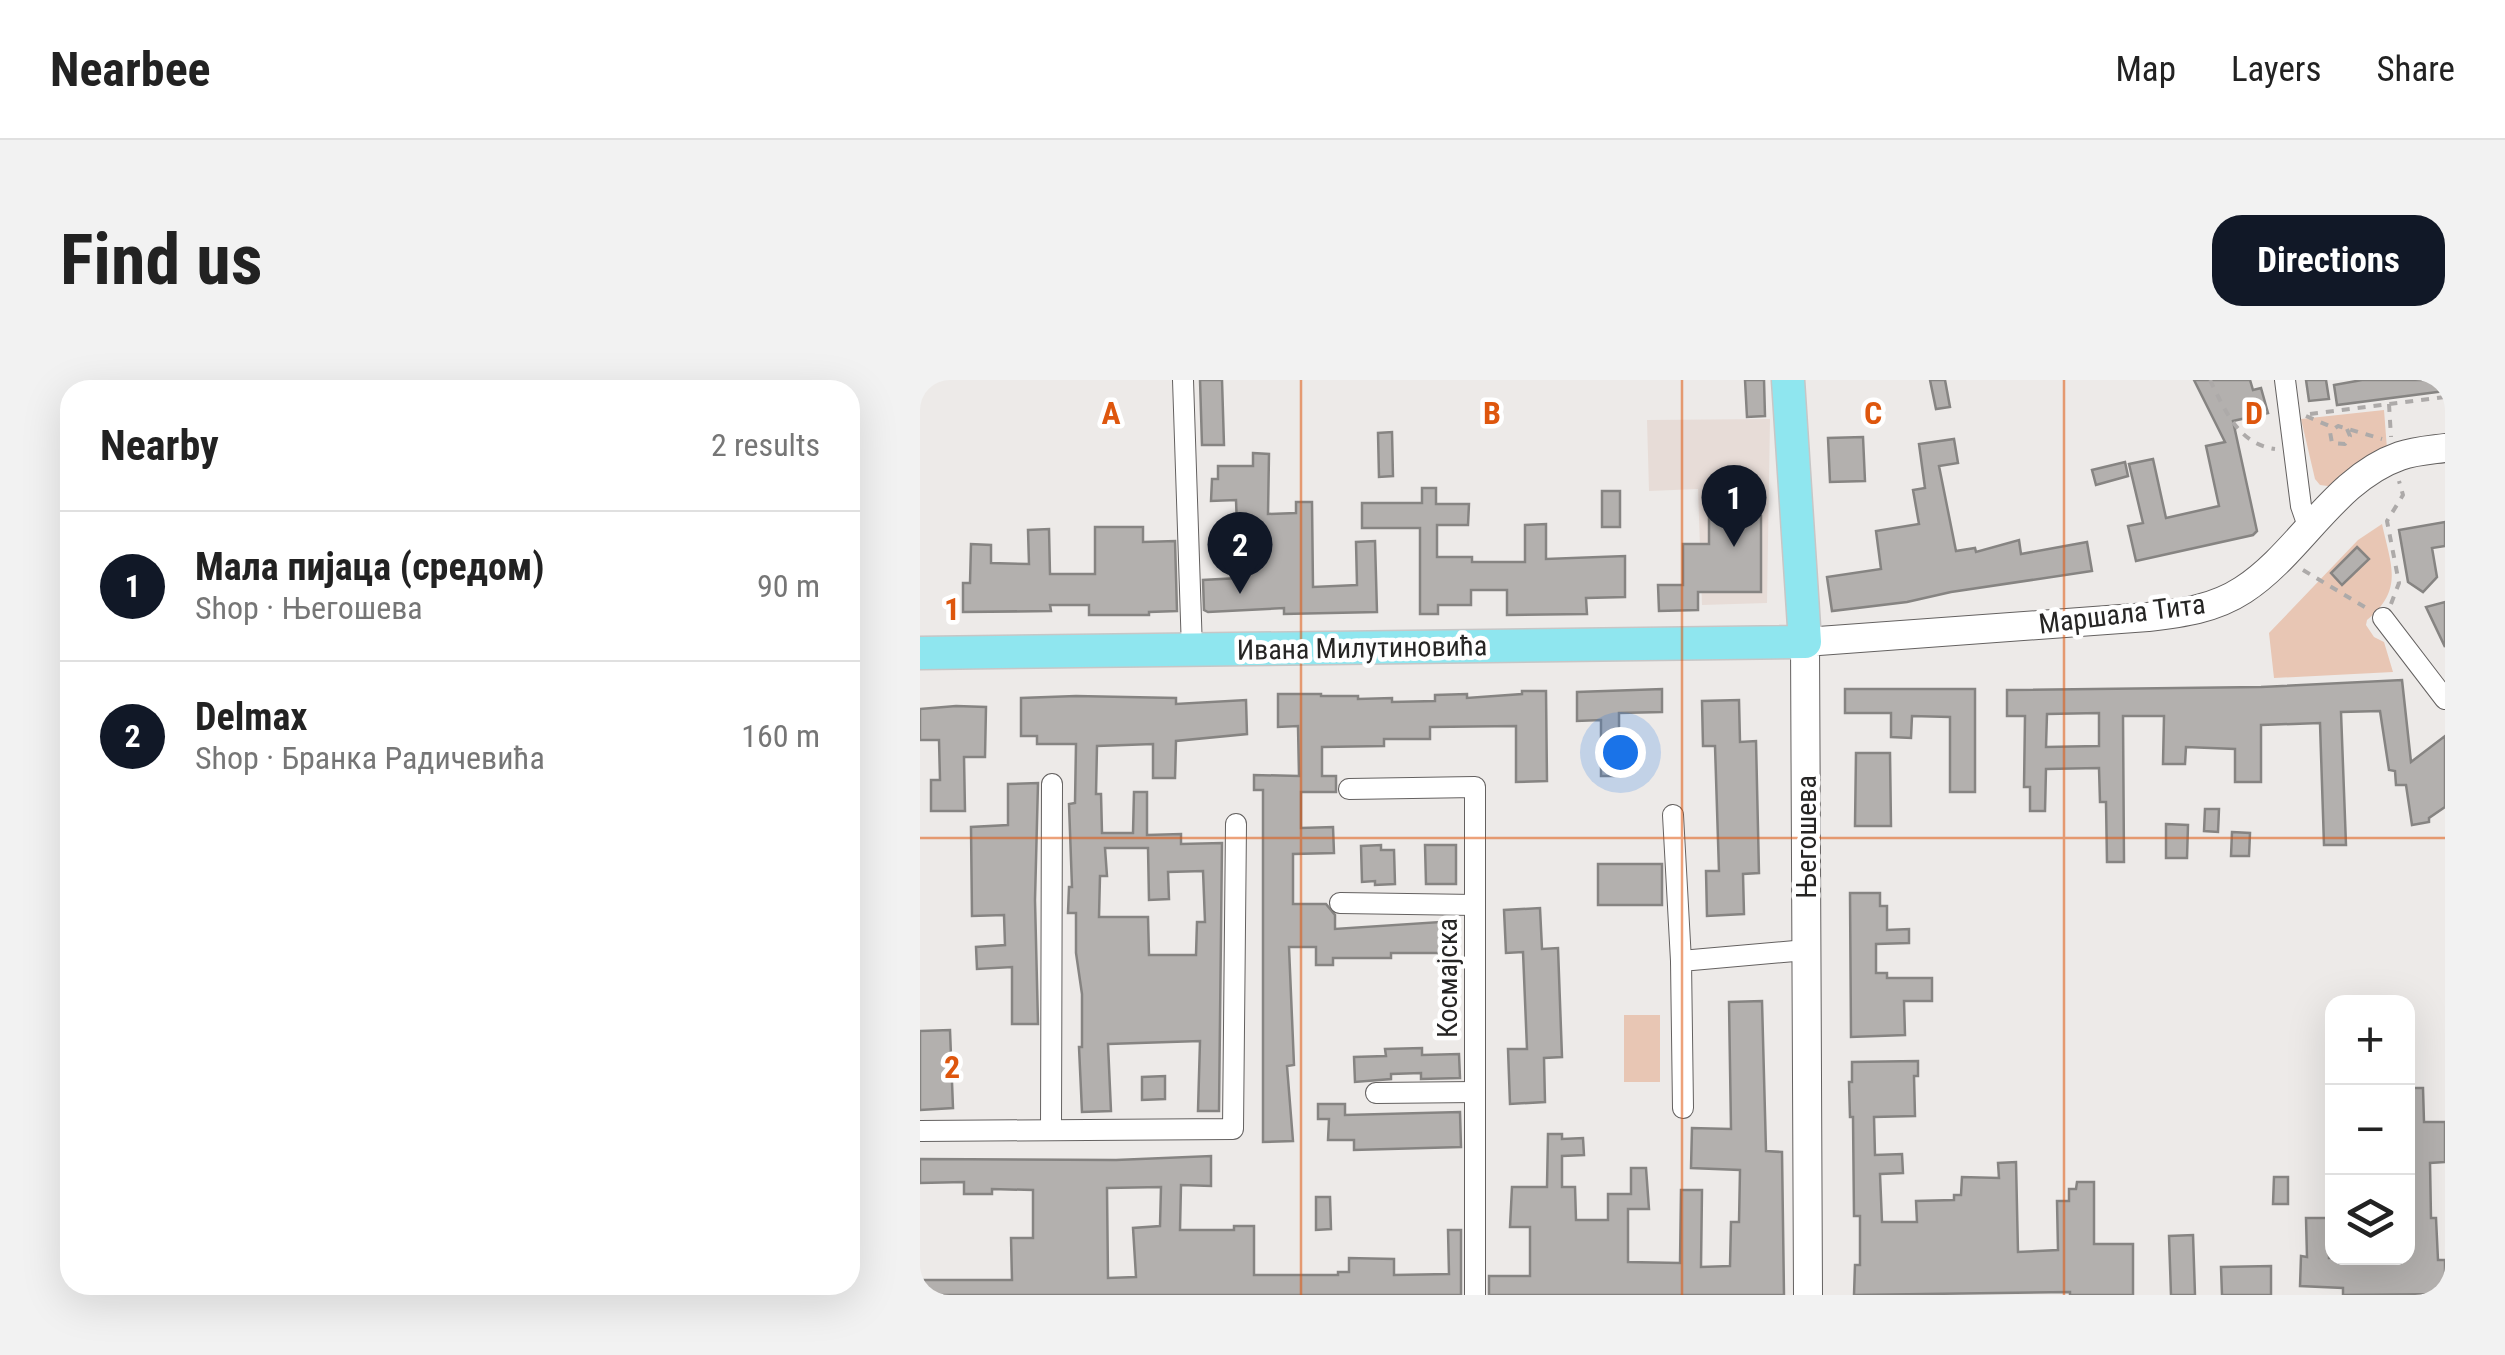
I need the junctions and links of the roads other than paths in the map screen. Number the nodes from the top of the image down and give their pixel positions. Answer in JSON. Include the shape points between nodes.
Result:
{"nodes":[{"id":1,"x":1183,"y":380,"type":"edge"},
{"id":2,"x":1788,"y":380,"type":"edge"},
{"id":3,"x":2285,"y":380,"type":"edge"},
{"id":4,"x":2445,"y":448,"type":"edge"},
{"id":5,"x":2310,"y":529,"type":"junction"},
{"id":6,"x":2383,"y":618,"type":"road end"},
{"id":7,"x":1805,"y":642,"type":"junction"},
{"id":8,"x":1192,"y":650,"type":"junction"},
{"id":9,"x":920,"y":653,"type":"edge"},
{"id":10,"x":2445,"y":699,"type":"edge"},
{"id":11,"x":1052,"y":784,"type":"dead end"},
{"id":12,"x":1348,"y":788,"type":"dead end"},
{"id":13,"x":1673,"y":815,"type":"dead end"},
{"id":14,"x":1236,"y":824,"type":"dead end"},
{"id":15,"x":1340,"y":903,"type":"dead end"},
{"id":16,"x":1475,"y":905,"type":"junction"},
{"id":17,"x":1806,"y":950,"type":"junction"},
{"id":18,"x":1682,"y":961,"type":"junction"},
{"id":19,"x":1475,"y":1092,"type":"junction"},
{"id":20,"x":1376,"y":1093,"type":"dead end"},
{"id":21,"x":1683,"y":1108,"type":"dead end"},
{"id":22,"x":1051,"y":1130,"type":"junction"},
{"id":23,"x":920,"y":1131,"type":"edge"},
{"id":24,"x":1475,"y":1295,"type":"edge"},
{"id":25,"x":1808,"y":1295,"type":"edge"}],
"edges":[{"from":1,"to":8,"type":"street"},
{"from":2,"to":7,"type":"main road","name":"Његошева"},
{"from":3,"to":5,"type":"street"},
{"from":4,"to":5,"type":"street","name":"Маршала Тита","via":[[2393,459],[2360,479]]},
{"from":5,"to":7,"type":"street","name":"Маршала Тита","via":[[2244,590],[2180,613]]},
{"from":6,"to":10,"type":"street"},
{"from":7,"to":8,"type":"main road","name":"Ивана Милутиновића"},
{"from":7,"to":17,"type":"street","name":"Његошева"},
{"from":8,"to":9,"type":"main road","name":"Ивана Милутиновића"},
{"from":11,"to":22,"type":"street"},
{"from":12,"to":16,"type":"street","name":"Космајска","via":[[1475,788]]},
{"from":13,"to":18,"type":"street"},
{"from":14,"to":22,"type":"street","via":[[1232,1130]]},
{"from":15,"to":16,"type":"street"},
{"from":16,"to":19,"type":"street","name":"Космајска"},
{"from":17,"to":18,"type":"street"},
{"from":17,"to":25,"type":"street","name":"Његошева"},
{"from":18,"to":21,"type":"street"},
{"from":19,"to":20,"type":"street"},
{"from":19,"to":24,"type":"street","name":"Космајска"},
{"from":22,"to":23,"type":"street"}]}
